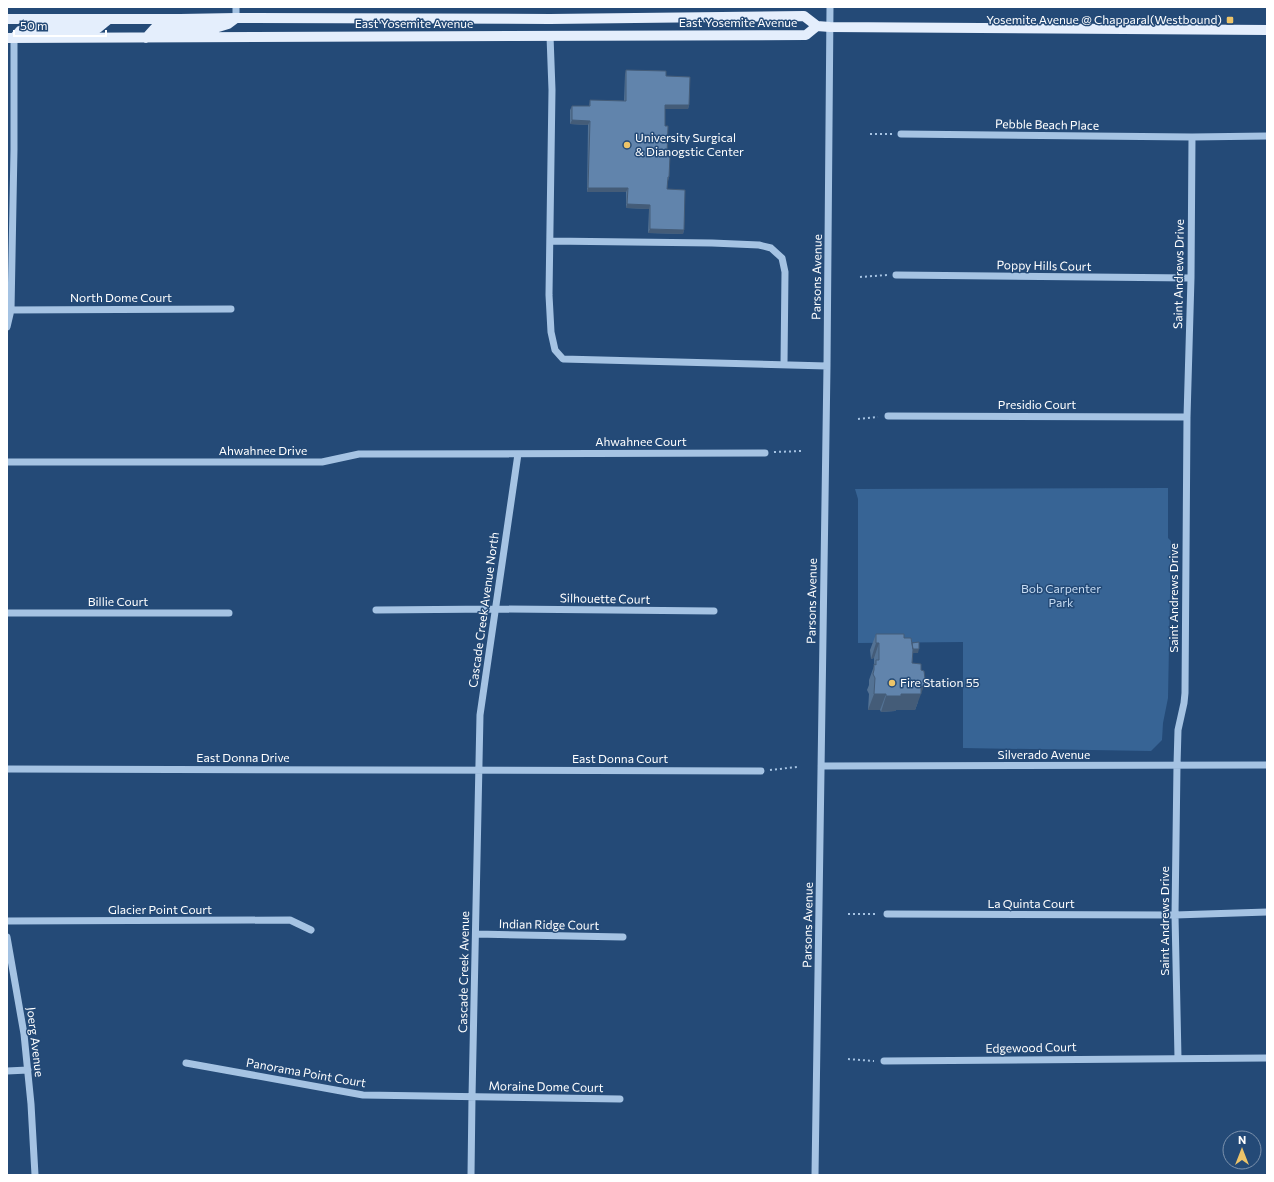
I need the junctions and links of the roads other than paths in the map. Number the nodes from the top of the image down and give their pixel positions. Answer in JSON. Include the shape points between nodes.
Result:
{"nodes":[{"id":1,"x":236,"y":7,"type":"edge"},
{"id":2,"x":830,"y":7,"type":"edge"},
{"id":3,"x":236,"y":18,"type":"junction"},
{"id":4,"x":7,"y":19,"type":"edge"},
{"id":5,"x":109,"y":19,"type":"junction"},
{"id":6,"x":817,"y":26,"type":"junction"},
{"id":7,"x":830,"y":26,"type":"junction"},
{"id":8,"x":1267,"y":30,"type":"edge"},
{"id":9,"x":550,"y":36,"type":"junction"},
{"id":10,"x":11,"y":38,"type":"edge"},
{"id":11,"x":146,"y":38,"type":"junction"},
{"id":12,"x":901,"y":134,"type":"road end"},
{"id":13,"x":1267,"y":136,"type":"edge"},
{"id":14,"x":1192,"y":137,"type":"junction"},
{"id":15,"x":10,"y":149,"type":"edge"},
{"id":16,"x":550,"y":241,"type":"junction"},
{"id":17,"x":896,"y":275,"type":"road end"},
{"id":18,"x":1191,"y":278,"type":"junction"},
{"id":19,"x":231,"y":309,"type":"dead end"},
{"id":20,"x":9,"y":310,"type":"edge"},
{"id":21,"x":7,"y":327,"type":"edge"},
{"id":22,"x":784,"y":364,"type":"junction"},
{"id":23,"x":827,"y":366,"type":"junction"},
{"id":24,"x":888,"y":416,"type":"road end"},
{"id":25,"x":1187,"y":417,"type":"junction"},
{"id":26,"x":765,"y":452,"type":"road end"},
{"id":27,"x":518,"y":454,"type":"junction"},
{"id":28,"x":7,"y":462,"type":"edge"},
{"id":29,"x":496,"y":609,"type":"junction"},
{"id":30,"x":376,"y":610,"type":"dead end"},
{"id":31,"x":714,"y":611,"type":"dead end"},
{"id":32,"x":7,"y":613,"type":"edge"},
{"id":33,"x":229,"y":613,"type":"dead end"},
{"id":34,"x":1177,"y":765,"type":"junction"},
{"id":35,"x":1267,"y":765,"type":"edge"},
{"id":36,"x":821,"y":766,"type":"junction"},
{"id":37,"x":7,"y":768,"type":"edge"},
{"id":38,"x":480,"y":770,"type":"junction"},
{"id":39,"x":761,"y":771,"type":"road end"},
{"id":40,"x":1267,"y":912,"type":"edge"},
{"id":41,"x":887,"y":914,"type":"road end"},
{"id":42,"x":1176,"y":915,"type":"junction"},
{"id":43,"x":7,"y":921,"type":"edge"},
{"id":44,"x":311,"y":930,"type":"dead end"},
{"id":45,"x":476,"y":934,"type":"junction"},
{"id":46,"x":7,"y":937,"type":"edge"},
{"id":47,"x":623,"y":937,"type":"dead end"},
{"id":48,"x":1178,"y":1058,"type":"junction"},
{"id":49,"x":1267,"y":1058,"type":"edge"},
{"id":50,"x":884,"y":1061,"type":"road end"},
{"id":51,"x":186,"y":1063,"type":"dead end"},
{"id":52,"x":7,"y":1070,"type":"edge"},
{"id":53,"x":28,"y":1070,"type":"junction"},
{"id":54,"x":472,"y":1097,"type":"junction"},
{"id":55,"x":620,"y":1099,"type":"dead end"},
{"id":56,"x":35,"y":1175,"type":"edge"},
{"id":57,"x":471,"y":1175,"type":"edge"},
{"id":58,"x":815,"y":1175,"type":"edge"}],
"edges":[{"from":1,"to":3,"type":"street"},
{"from":2,"to":7,"type":"street","name":"Parsons Avenue"},
{"from":3,"to":5,"type":"main road","name":"East Yosemite Avenue"},
{"from":3,"to":6,"type":"main road","name":"East Yosemite Avenue","via":[[550,19],[804,16]]},
{"from":3,"to":11,"type":"main road","via":[[215,28],[155,28]]},
{"from":4,"to":5,"type":"main road","name":"East Yosemite Avenue"},
{"from":5,"to":10,"type":"main road","via":[[98,28],[35,28],[20,31]]},
{"from":6,"to":7,"type":"main road"},
{"from":6,"to":9,"type":"main road","name":"East Yosemite Avenue","via":[[806,36]]},
{"from":7,"to":8,"type":"main road"},
{"from":7,"to":23,"type":"street","name":"Parsons Avenue"},
{"from":9,"to":11,"type":"main road","name":"East Yosemite Avenue"},
{"from":9,"to":16,"type":"street"},
{"from":10,"to":11,"type":"main road","name":"East Yosemite Avenue"},
{"from":10,"to":15,"type":"street"},
{"from":12,"to":14,"type":"street","name":"Pebble Beach Place"},
{"from":13,"to":14,"type":"street","name":"Pebble Beach Place"},
{"from":14,"to":18,"type":"street","name":"Saint Andrews Drive"},
{"from":15,"to":20,"type":"street"},
{"from":16,"to":22,"type":"street","via":[[712,243],[771,248],[782,258],[785,272]]},
{"from":16,"to":22,"type":"street","via":[[551,332],[554,350],[564,359]]},
{"from":17,"to":18,"type":"street","name":"Poppy Hills Court"},
{"from":18,"to":25,"type":"street","name":"Saint Andrews Drive"},
{"from":19,"to":20,"type":"street","name":"North Dome Court"},
{"from":20,"to":21,"type":"street"},
{"from":22,"to":23,"type":"street"},
{"from":23,"to":36,"type":"street","name":"Parsons Avenue"},
{"from":24,"to":25,"type":"street","name":"Presidio Court"},
{"from":25,"to":34,"type":"street","name":"Saint Andrews Drive","via":[[1185,693],[1178,730]]},
{"from":26,"to":27,"type":"street","name":"Ahwahnee Court"},
{"from":27,"to":28,"type":"street","name":"Ahwahnee Drive","via":[[359,454],[322,462]]},
{"from":27,"to":29,"type":"street","name":"Cascade Creek Avenue North"},
{"from":29,"to":30,"type":"street","name":"Silhouette Court"},
{"from":29,"to":31,"type":"street","name":"Silhouette Court"},
{"from":29,"to":38,"type":"street","name":"Cascade Creek Avenue North","via":[[481,708]]},
{"from":32,"to":33,"type":"street","name":"Billie Court"},
{"from":34,"to":35,"type":"street","name":"Silverado Avenue"},
{"from":34,"to":36,"type":"street","name":"Silverado Avenue"},
{"from":34,"to":42,"type":"street","name":"Saint Andrews Drive"},
{"from":36,"to":58,"type":"street","name":"Parsons Avenue"},
{"from":37,"to":38,"type":"street","name":"East Donna Drive"},
{"from":38,"to":39,"type":"street","name":"East Donna Court"},
{"from":38,"to":45,"type":"street","name":"Cascade Creek Avenue"},
{"from":40,"to":42,"type":"street","name":"La Quinta Court"},
{"from":41,"to":42,"type":"street","name":"La Quinta Court"},
{"from":42,"to":48,"type":"street","name":"Saint Andrews Drive"},
{"from":43,"to":44,"type":"street","name":"Glacier Point Court","via":[[290,920]]},
{"from":45,"to":47,"type":"street","name":"Indian Ridge Court"},
{"from":45,"to":54,"type":"street","name":"Cascade Creek Avenue"},
{"from":46,"to":53,"type":"street","name":"Joerg Avenue"},
{"from":48,"to":49,"type":"street","name":"Edgewood Court"},
{"from":48,"to":50,"type":"street","name":"Edgewood Court"},
{"from":51,"to":54,"type":"street","name":"Panorama Point Court","via":[[363,1095]]},
{"from":52,"to":53,"type":"street"},
{"from":53,"to":56,"type":"street","name":"Joerg Avenue"},
{"from":54,"to":55,"type":"street","name":"Moraine Dome Court"},
{"from":54,"to":57,"type":"street","name":"Cascade Creek Avenue"}]}
